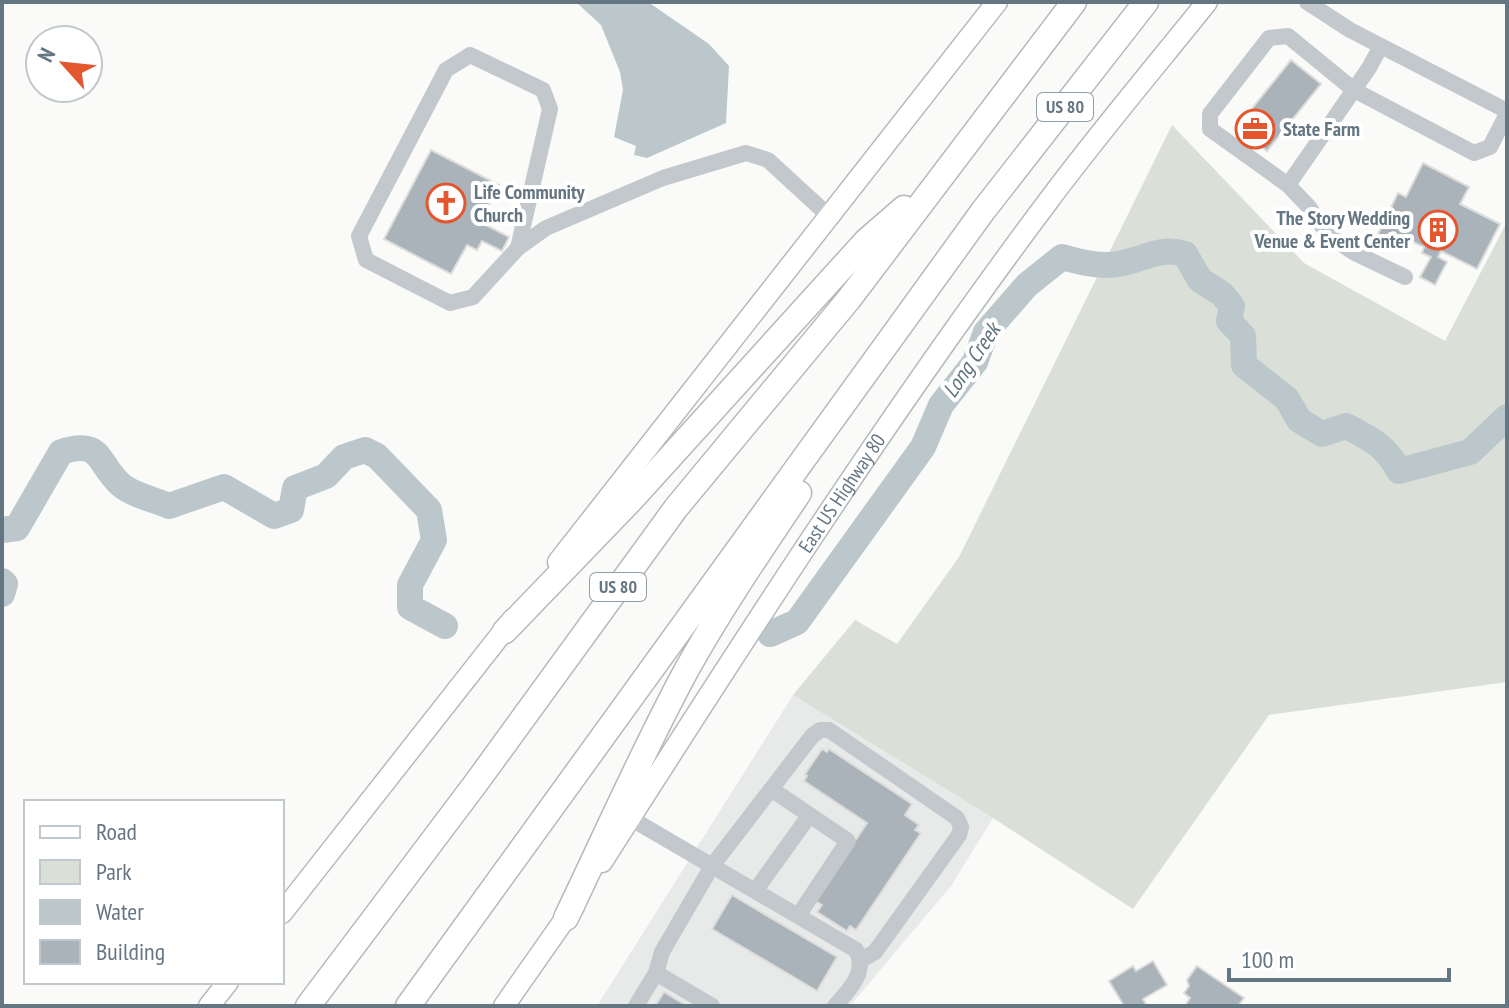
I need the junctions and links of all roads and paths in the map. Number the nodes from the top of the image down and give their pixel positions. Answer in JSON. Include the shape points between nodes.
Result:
{"nodes":[{"id":1,"x":997,"y":2,"type":"edge"},
{"id":2,"x":1074,"y":2,"type":"edge"},
{"id":3,"x":1146,"y":2,"type":"edge"},
{"id":4,"x":1207,"y":2,"type":"edge"},
{"id":5,"x":1307,"y":2,"type":"edge"},
{"id":6,"x":1381,"y":46,"type":"junction"},
{"id":7,"x":1354,"y":90,"type":"junction"},
{"id":8,"x":1507,"y":112,"type":"edge"},
{"id":9,"x":940,"y":178,"type":"junction"},
{"id":10,"x":1288,"y":185,"type":"junction"},
{"id":11,"x":983,"y":211,"type":"junction"},
{"id":12,"x":829,"y":216,"type":"junction"},
{"id":13,"x":518,"y":248,"type":"junction"},
{"id":14,"x":1405,"y":277,"type":"dead end"},
{"id":15,"x":505,"y":631,"type":"junction"},
{"id":16,"x":771,"y":789,"type":"junction"},
{"id":17,"x":809,"y":816,"type":"junction"},
{"id":18,"x":630,"y":818,"type":"junction"},
{"id":19,"x":712,"y":866,"type":"junction"},
{"id":20,"x":755,"y":891,"type":"junction"},
{"id":21,"x":284,"y":910,"type":"edge"},
{"id":22,"x":798,"y":916,"type":"junction"},
{"id":23,"x":566,"y":918,"type":"junction"},
{"id":24,"x":861,"y":960,"type":"junction"},
{"id":25,"x":656,"y":973,"type":"junction"},
{"id":26,"x":226,"y":984,"type":"edge"},
{"id":27,"x":209,"y":1006,"type":"edge"},
{"id":28,"x":308,"y":1006,"type":"edge"},
{"id":29,"x":408,"y":1006,"type":"edge"},
{"id":30,"x":504,"y":1006,"type":"edge"},
{"id":31,"x":636,"y":1006,"type":"edge"},
{"id":32,"x":712,"y":1006,"type":"edge"},
{"id":33,"x":835,"y":1006,"type":"edge"}],
"edges":[{"from":1,"to":12,"type":"main road"},
{"from":2,"to":9,"type":"highway","number":"US 80"},
{"from":3,"to":11,"type":"highway","number":"US 80"},
{"from":4,"to":18,"type":"main road","name":"East US Highway 80","via":[[1049,200],[913,389]]},
{"from":5,"to":6,"type":"street"},
{"from":6,"to":7,"type":"street"},
{"from":6,"to":8,"type":"street"},
{"from":7,"to":8,"type":"street","via":[[1474,153],[1490,147]]},
{"from":7,"to":10,"type":"street"},
{"from":7,"to":10,"type":"street","via":[[1288,36],[1279,35],[1269,38],[1210,114],[1210,129]]},
{"from":9,"to":15,"type":"highway","via":[[866,241]]},
{"from":9,"to":28,"type":"highway","number":"US 80","via":[[849,299],[676,508]]},
{"from":10,"to":14,"type":"street","via":[[1328,235]]},
{"from":11,"to":23,"type":"highway","via":[[688,667]]},
{"from":11,"to":29,"type":"highway","number":"US 80"},
{"from":12,"to":13,"type":"street","via":[[768,160],[746,153],[663,178],[546,228]]},
{"from":12,"to":15,"type":"main road"},
{"from":13,"to":13,"type":"street","via":[[473,297],[450,303],[366,260],[359,236],[446,70],[470,55],[543,90],[550,109]]},
{"from":15,"to":21,"type":"main road"},
{"from":16,"to":17,"type":"street"},
{"from":16,"to":19,"type":"street"},
{"from":16,"to":24,"type":"street","via":[[812,736],[829,730],[957,818],[959,835],[875,952]]},
{"from":17,"to":20,"type":"street"},
{"from":17,"to":22,"type":"street","via":[[848,841]]},
{"from":18,"to":19,"type":"street"},
{"from":18,"to":23,"type":"main road","name":"East US Highway 80"},
{"from":19,"to":20,"type":"street"},
{"from":19,"to":25,"type":"street","via":[[662,952]]},
{"from":20,"to":22,"type":"street"},
{"from":22,"to":24,"type":"street","via":[[856,950]]},
{"from":23,"to":30,"type":"main road","name":"East US Highway 80"},
{"from":24,"to":33,"type":"street","via":[[851,988]]},
{"from":25,"to":31,"type":"street"},
{"from":25,"to":32,"type":"street"},
{"from":26,"to":27,"type":"main road"}]}
